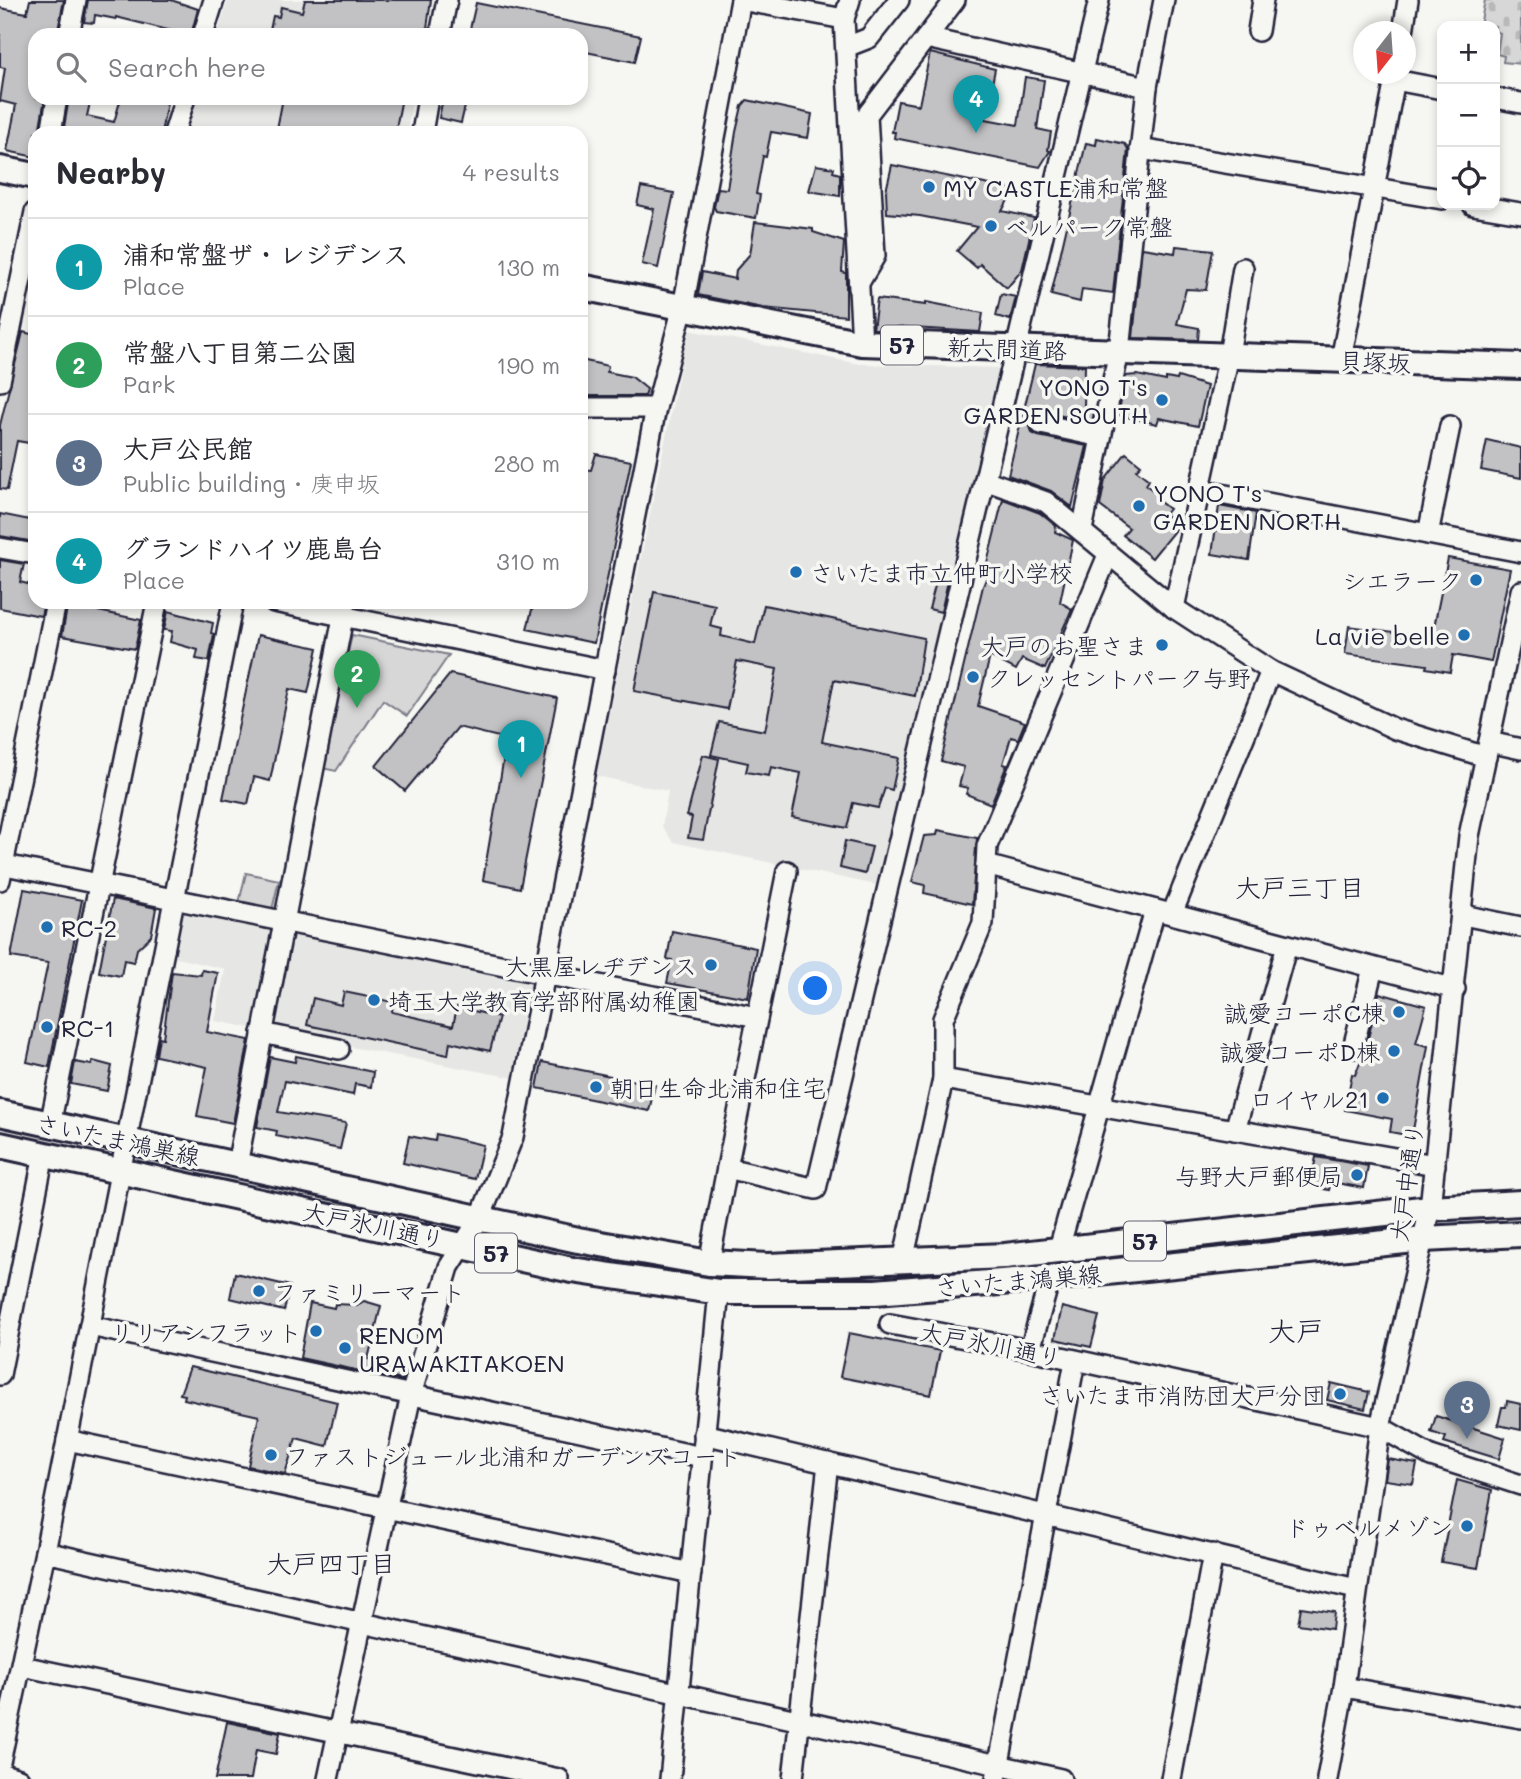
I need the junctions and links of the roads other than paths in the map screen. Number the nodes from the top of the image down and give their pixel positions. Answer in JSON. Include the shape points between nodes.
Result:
{"nodes":[{"id":1,"x":76,"y":0,"type":"edge"},
{"id":2,"x":214,"y":0,"type":"edge"},
{"id":3,"x":447,"y":0,"type":"edge"},
{"id":4,"x":741,"y":0,"type":"edge"},
{"id":5,"x":850,"y":0,"type":"edge"},
{"id":6,"x":899,"y":0,"type":"edge"},
{"id":7,"x":955,"y":0,"type":"edge"},
{"id":8,"x":1099,"y":0,"type":"edge"},
{"id":9,"x":1164,"y":0,"type":"edge"},
{"id":10,"x":1263,"y":0,"type":"edge"},
{"id":11,"x":1408,"y":0,"type":"edge"},
{"id":12,"x":844,"y":19,"type":"junction"},
{"id":13,"x":1405,"y":21,"type":"edge"},
{"id":14,"x":70,"y":28,"type":"edge"},
{"id":15,"x":206,"y":28,"type":"edge"},
{"id":16,"x":441,"y":28,"type":"edge"},
{"id":17,"x":1258,"y":31,"type":"dead end"},
{"id":18,"x":926,"y":38,"type":"junction"},
{"id":19,"x":846,"y":47,"type":"junction"},
{"id":20,"x":1083,"y":70,"type":"junction"},
{"id":21,"x":1416,"y":82,"type":"edge"},
{"id":22,"x":1394,"y":84,"type":"edge"},
{"id":23,"x":1147,"y":87,"type":"junction"},
{"id":24,"x":1437,"y":88,"type":"edge"},
{"id":25,"x":1500,"y":99,"type":"edge"},
{"id":26,"x":1521,"y":103,"type":"edge"},
{"id":27,"x":56,"y":105,"type":"edge"},
{"id":28,"x":183,"y":105,"type":"edge"},
{"id":29,"x":427,"y":105,"type":"edge"},
{"id":30,"x":52,"y":126,"type":"edge"},
{"id":31,"x":176,"y":126,"type":"edge"},
{"id":32,"x":423,"y":126,"type":"edge"},
{"id":33,"x":1140,"y":149,"type":"junction"},
{"id":34,"x":0,"y":169,"type":"edge"},
{"id":35,"x":28,"y":175,"type":"edge"},
{"id":36,"x":1375,"y":188,"type":"junction"},
{"id":37,"x":1437,"y":199,"type":"edge"},
{"id":38,"x":1500,"y":209,"type":"edge"},
{"id":39,"x":1521,"y":213,"type":"edge"},
{"id":40,"x":28,"y":246,"type":"edge"},
{"id":41,"x":1243,"y":268,"type":"dead end"},
{"id":42,"x":859,"y":284,"type":"junction"},
{"id":43,"x":588,"y":288,"type":"edge"},
{"id":44,"x":683,"y":307,"type":"junction"},
{"id":45,"x":862,"y":342,"type":"junction"},
{"id":46,"x":1015,"y":348,"type":"junction"},
{"id":47,"x":1119,"y":351,"type":"junction"},
{"id":48,"x":1229,"y":355,"type":"junction"},
{"id":49,"x":1341,"y":360,"type":"junction"},
{"id":50,"x":1521,"y":366,"type":"edge"},
{"id":51,"x":0,"y":381,"type":"edge"},
{"id":52,"x":588,"y":408,"type":"edge"},
{"id":53,"x":656,"y":408,"type":"junction"},
{"id":54,"x":1041,"y":424,"type":"dead end"},
{"id":55,"x":1450,"y":426,"type":"dead end"},
{"id":56,"x":1101,"y":437,"type":"junction"},
{"id":57,"x":985,"y":480,"type":"junction"},
{"id":58,"x":1200,"y":490,"type":"junction"},
{"id":59,"x":1082,"y":530,"type":"junction"},
{"id":60,"x":1428,"y":534,"type":"junction"},
{"id":61,"x":0,"y":548,"type":"edge"},
{"id":62,"x":1521,"y":552,"type":"edge"},
{"id":63,"x":28,"y":553,"type":"edge"},
{"id":64,"x":1108,"y":555,"type":"junction"},
{"id":65,"x":1521,"y":591,"type":"edge"},
{"id":66,"x":1174,"y":608,"type":"junction"},
{"id":67,"x":55,"y":609,"type":"edge"},
{"id":68,"x":156,"y":609,"type":"edge"},
{"id":69,"x":232,"y":609,"type":"edge"},
{"id":70,"x":344,"y":609,"type":"edge"},
{"id":71,"x":605,"y":670,"type":"junction"},
{"id":72,"x":1271,"y":671,"type":"junction"},
{"id":73,"x":1521,"y":749,"type":"edge"},
{"id":74,"x":1488,"y":750,"type":"junction"},
{"id":75,"x":986,"y":864,"type":"junction"},
{"id":76,"x":1,"y":870,"type":"edge"},
{"id":77,"x":787,"y":871,"type":"dead end"},
{"id":78,"x":99,"y":884,"type":"junction"},
{"id":79,"x":173,"y":899,"type":"junction"},
{"id":80,"x":1163,"y":912,"type":"junction"},
{"id":81,"x":1463,"y":915,"type":"junction"},
{"id":82,"x":282,"y":920,"type":"junction"},
{"id":83,"x":1521,"y":927,"type":"edge"},
{"id":84,"x":1287,"y":945,"type":"junction"},
{"id":85,"x":1373,"y":968,"type":"junction"},
{"id":86,"x":545,"y":974,"type":"junction"},
{"id":87,"x":1455,"y":989,"type":"junction"},
{"id":88,"x":757,"y":1017,"type":"junction"},
{"id":89,"x":262,"y":1034,"type":"junction"},
{"id":90,"x":1353,"y":1048,"type":"dead end"},
{"id":91,"x":339,"y":1049,"type":"dead end"},
{"id":92,"x":943,"y":1079,"type":"junction"},
{"id":93,"x":1099,"y":1106,"type":"junction"},
{"id":94,"x":0,"y":1113,"type":"edge"},
{"id":95,"x":50,"y":1125,"type":"junction"},
{"id":96,"x":1235,"y":1130,"type":"junction"},
{"id":97,"x":127,"y":1141,"type":"junction"},
{"id":98,"x":0,"y":1144,"type":"edge"},
{"id":99,"x":44,"y":1154,"type":"junction"},
{"id":100,"x":237,"y":1165,"type":"junction"},
{"id":101,"x":1435,"y":1165,"type":"junction"},
{"id":102,"x":727,"y":1168,"type":"junction"},
{"id":103,"x":121,"y":1170,"type":"junction"},
{"id":104,"x":231,"y":1194,"type":"joint"},
{"id":105,"x":1521,"y":1203,"type":"edge"},
{"id":106,"x":1430,"y":1208,"type":"junction"},
{"id":107,"x":480,"y":1218,"type":"junction"},
{"id":108,"x":1521,"y":1234,"type":"edge"},
{"id":109,"x":1424,"y":1239,"type":"junction"},
{"id":110,"x":462,"y":1245,"type":"junction"},
{"id":111,"x":1058,"y":1252,"type":"junction"},
{"id":112,"x":903,"y":1261,"type":"junction"},
{"id":113,"x":709,"y":1263,"type":"junction"},
{"id":114,"x":768,"y":1266,"type":"joint"},
{"id":115,"x":1050,"y":1278,"type":"junction"},
{"id":116,"x":719,"y":1292,"type":"junction"},
{"id":117,"x":765,"y":1294,"type":"joint"},
{"id":118,"x":890,"y":1324,"type":"dead end"},
{"id":119,"x":90,"y":1326,"type":"junction"},
{"id":120,"x":1030,"y":1350,"type":"junction"},
{"id":121,"x":1075,"y":1361,"type":"junction"},
{"id":122,"x":0,"y":1375,"type":"edge"},
{"id":123,"x":411,"y":1395,"type":"junction"},
{"id":124,"x":1380,"y":1427,"type":"junction"},
{"id":125,"x":704,"y":1434,"type":"junction"},
{"id":126,"x":67,"y":1440,"type":"junction"},
{"id":127,"x":702,"y":1457,"type":"junction"},
{"id":128,"x":828,"y":1463,"type":"junction"},
{"id":129,"x":1521,"y":1485,"type":"edge"},
{"id":130,"x":387,"y":1508,"type":"junction"},
{"id":131,"x":1047,"y":1514,"type":"junction"},
{"id":132,"x":45,"y":1552,"type":"junction"},
{"id":133,"x":1213,"y":1555,"type":"junction"},
{"id":134,"x":691,"y":1573,"type":"junction"},
{"id":135,"x":1356,"y":1589,"type":"junction"},
{"id":136,"x":362,"y":1623,"type":"junction"},
{"id":137,"x":22,"y":1666,"type":"junction"},
{"id":138,"x":1343,"y":1687,"type":"junction"},
{"id":139,"x":678,"y":1694,"type":"junction"},
{"id":140,"x":1521,"y":1718,"type":"edge"},
{"id":141,"x":800,"y":1721,"type":"junction"},
{"id":142,"x":338,"y":1732,"type":"junction"},
{"id":143,"x":0,"y":1762,"type":"edge"},
{"id":144,"x":998,"y":1772,"type":"edge"},
{"id":145,"x":0,"y":1773,"type":"edge"},
{"id":146,"x":19,"y":1779,"type":"edge"},
{"id":147,"x":328,"y":1779,"type":"edge"},
{"id":148,"x":559,"y":1779,"type":"edge"},
{"id":149,"x":670,"y":1779,"type":"edge"},
{"id":150,"x":793,"y":1779,"type":"edge"},
{"id":151,"x":1061,"y":1779,"type":"edge"},
{"id":152,"x":1171,"y":1779,"type":"edge"},
{"id":153,"x":1327,"y":1779,"type":"edge"}],
"edges":[{"from":1,"to":14,"type":"street"},
{"from":2,"to":15,"type":"street"},
{"from":3,"to":16,"type":"street"},
{"from":4,"to":12,"type":"street"},
{"from":4,"to":44,"type":"street"},
{"from":5,"to":12,"type":"street"},
{"from":6,"to":19,"type":"street","via":[[869,38]]},
{"from":7,"to":18,"type":"street"},
{"from":8,"to":20,"type":"street"},
{"from":9,"to":23,"type":"street"},
{"from":10,"to":17,"type":"street"},
{"from":11,"to":13,"type":"street"},
{"from":12,"to":19,"type":"street"},
{"from":18,"to":20,"type":"street"},
{"from":18,"to":42,"type":"street","via":[[867,115],[875,256]]},
{"from":19,"to":42,"type":"street"},
{"from":20,"to":23,"type":"street"},
{"from":20,"to":46,"type":"street"},
{"from":21,"to":24,"type":"street"},
{"from":22,"to":36,"type":"street"},
{"from":23,"to":33,"type":"street"},
{"from":25,"to":26,"type":"street"},
{"from":27,"to":30,"type":"street"},
{"from":28,"to":31,"type":"street"},
{"from":29,"to":32,"type":"street"},
{"from":33,"to":36,"type":"street"},
{"from":33,"to":47,"type":"street"},
{"from":34,"to":35,"type":"main road"},
{"from":36,"to":37,"type":"street"},
{"from":36,"to":49,"type":"street"},
{"from":38,"to":39,"type":"street"},
{"from":40,"to":51,"type":"street"},
{"from":41,"to":48,"type":"street"},
{"from":42,"to":45,"type":"street"},
{"from":43,"to":44,"type":"main road","name":"新六間道路","number":"57"},
{"from":44,"to":45,"type":"main road","name":"新六間道路","number":"57"},
{"from":44,"to":53,"type":"street"},
{"from":45,"to":46,"type":"main road","name":"新六間道路","number":"57"},
{"from":46,"to":47,"type":"main road","name":"新六間道路","number":"57"},
{"from":46,"to":57,"type":"street"},
{"from":47,"to":48,"type":"main road","name":"新六間道路","number":"57"},
{"from":47,"to":56,"type":"street"},
{"from":48,"to":49,"type":"main road","name":"貝塚坂","number":"57"},
{"from":48,"to":58,"type":"street"},
{"from":49,"to":50,"type":"main road","name":"貝塚坂","number":"57"},
{"from":52,"to":53,"type":"street"},
{"from":53,"to":71,"type":"street"},
{"from":54,"to":56,"type":"street"},
{"from":55,"to":60,"type":"street"},
{"from":56,"to":59,"type":"street"},
{"from":57,"to":59,"type":"street","via":[[1046,502]]},
{"from":57,"to":102,"type":"street","via":[[816,1189]]},
{"from":58,"to":60,"type":"street"},
{"from":58,"to":66,"type":"street"},
{"from":59,"to":64,"type":"street"},
{"from":60,"to":62,"type":"street"},
{"from":61,"to":63,"type":"street"},
{"from":64,"to":66,"type":"street"},
{"from":64,"to":75,"type":"street","via":[[988,846]]},
{"from":65,"to":74,"type":"street","name":"大戸中通り"},
{"from":66,"to":72,"type":"street"},
{"from":67,"to":76,"type":"street"},
{"from":68,"to":78,"type":"street"},
{"from":69,"to":79,"type":"street"},
{"from":70,"to":71,"type":"street"},
{"from":70,"to":82,"type":"street"},
{"from":71,"to":86,"type":"street"},
{"from":72,"to":74,"type":"street","via":[[1395,729]]},
{"from":72,"to":80,"type":"street"},
{"from":73,"to":74,"type":"street"},
{"from":74,"to":81,"type":"street","name":"大戸中通り","via":[[1469,836]]},
{"from":75,"to":80,"type":"street"},
{"from":75,"to":92,"type":"street","via":[[983,923],[943,1019]]},
{"from":76,"to":78,"type":"street"},
{"from":77,"to":88,"type":"street"},
{"from":78,"to":79,"type":"street"},
{"from":78,"to":95,"type":"street"},
{"from":79,"to":82,"type":"street"},
{"from":79,"to":97,"type":"street"},
{"from":80,"to":84,"type":"street"},
{"from":80,"to":93,"type":"street"},
{"from":81,"to":83,"type":"street"},
{"from":81,"to":87,"type":"street","name":"大戸中通り"},
{"from":82,"to":86,"type":"street"},
{"from":82,"to":89,"type":"street"},
{"from":84,"to":85,"type":"street"},
{"from":84,"to":96,"type":"street"},
{"from":85,"to":87,"type":"street"},
{"from":85,"to":90,"type":"street"},
{"from":86,"to":88,"type":"street"},
{"from":86,"to":107,"type":"street","via":[[513,1137]]},
{"from":87,"to":101,"type":"street","name":"大戸中通り"},
{"from":88,"to":102,"type":"street"},
{"from":89,"to":91,"type":"street"},
{"from":89,"to":100,"type":"street"},
{"from":92,"to":93,"type":"street"},
{"from":92,"to":112,"type":"street"},
{"from":93,"to":96,"type":"street"},
{"from":93,"to":111,"type":"street"},
{"from":94,"to":95,"type":"main road","name":"さいたま鴻巣線","number":"57"},
{"from":95,"to":97,"type":"main road","name":"さいたま鴻巣線","number":"57"},
{"from":96,"to":101,"type":"street"},
{"from":97,"to":100,"type":"main road","name":"さいたま鴻巣線","number":"57"},
{"from":97,"to":103,"type":"street"},
{"from":98,"to":99,"type":"main road","name":"さいたま鴻巣線","number":"57"},
{"from":99,"to":103,"type":"main road","name":"さいたま鴻巣線","number":"57"},
{"from":99,"to":122,"type":"street"},
{"from":100,"to":107,"type":"main road","name":"大戸氷川通り","number":"57"},
{"from":101,"to":106,"type":"street","name":"大戸中通り"},
{"from":102,"to":113,"type":"street"},
{"from":103,"to":104,"type":"main road","name":"さいたま鴻巣線","number":"57"},
{"from":103,"to":119,"type":"street"},
{"from":104,"to":110,"type":"main road","name":"大戸氷川通り","number":"57"},
{"from":105,"to":106,"type":"main road","name":"さいたま鴻巣線","number":"57"},
{"from":106,"to":109,"type":"street","name":"大戸中通り"},
{"from":106,"to":111,"type":"main road","name":"さいたま鴻巣線","number":"57"},
{"from":107,"to":110,"type":"street"},
{"from":107,"to":113,"type":"main road","name":"大戸氷川通り","number":"57"},
{"from":108,"to":109,"type":"main road","name":"さいたま鴻巣線","number":"57"},
{"from":109,"to":115,"type":"main road","name":"さいたま鴻巣線","number":"57"},
{"from":109,"to":124,"type":"street","name":"大戸中通り"},
{"from":110,"to":116,"type":"main road","name":"大戸氷川通り","number":"57","via":[[624,1280]]},
{"from":110,"to":123,"type":"street","via":[[449,1267]]},
{"from":111,"to":112,"type":"main road","name":"さいたま鴻巣線","number":"57"},
{"from":112,"to":114,"type":"main road","name":"さいたま鴻巣線","number":"57"},
{"from":113,"to":114,"type":"main road","name":"大戸氷川通り","number":"57"},
{"from":115,"to":117,"type":"main road","name":"さいたま鴻巣線","number":"57","via":[[875,1292]]},
{"from":115,"to":120,"type":"street"},
{"from":116,"to":117,"type":"main road","name":"大戸氷川通り","number":"57"},
{"from":116,"to":125,"type":"street"},
{"from":118,"to":120,"type":"street","name":"大戸氷川通り"},
{"from":119,"to":123,"type":"street"},
{"from":119,"to":126,"type":"street"},
{"from":120,"to":121,"type":"street","name":"大戸氷川通り"},
{"from":121,"to":124,"type":"street","name":"大戸氷川通り"},
{"from":121,"to":131,"type":"street"},
{"from":123,"to":127,"type":"street"},
{"from":123,"to":130,"type":"street"},
{"from":124,"to":129,"type":"street","name":"大戸氷川通り","via":[[1431,1456]]},
{"from":124,"to":135,"type":"street","name":"大戸中通り"},
{"from":125,"to":127,"type":"street"},
{"from":125,"to":128,"type":"street"},
{"from":126,"to":130,"type":"street"},
{"from":126,"to":132,"type":"street"},
{"from":127,"to":134,"type":"street"},
{"from":128,"to":131,"type":"street"},
{"from":128,"to":141,"type":"street"},
{"from":130,"to":134,"type":"street"},
{"from":130,"to":136,"type":"street"},
{"from":131,"to":133,"type":"street"},
{"from":131,"to":144,"type":"street"},
{"from":132,"to":136,"type":"street"},
{"from":132,"to":137,"type":"street"},
{"from":133,"to":135,"type":"street"},
{"from":133,"to":152,"type":"street"},
{"from":134,"to":139,"type":"street"},
{"from":135,"to":138,"type":"street","name":"大戸中通り"},
{"from":136,"to":139,"type":"street"},
{"from":136,"to":142,"type":"street"},
{"from":137,"to":142,"type":"street"},
{"from":137,"to":143,"type":"street"},
{"from":138,"to":140,"type":"street"},
{"from":138,"to":153,"type":"street","name":"大戸中通り"},
{"from":139,"to":141,"type":"street"},
{"from":139,"to":149,"type":"street"},
{"from":141,"to":144,"type":"street"},
{"from":141,"to":150,"type":"street"},
{"from":142,"to":147,"type":"street"},
{"from":142,"to":148,"type":"street"},
{"from":144,"to":151,"type":"street"},
{"from":145,"to":146,"type":"street"}]}
